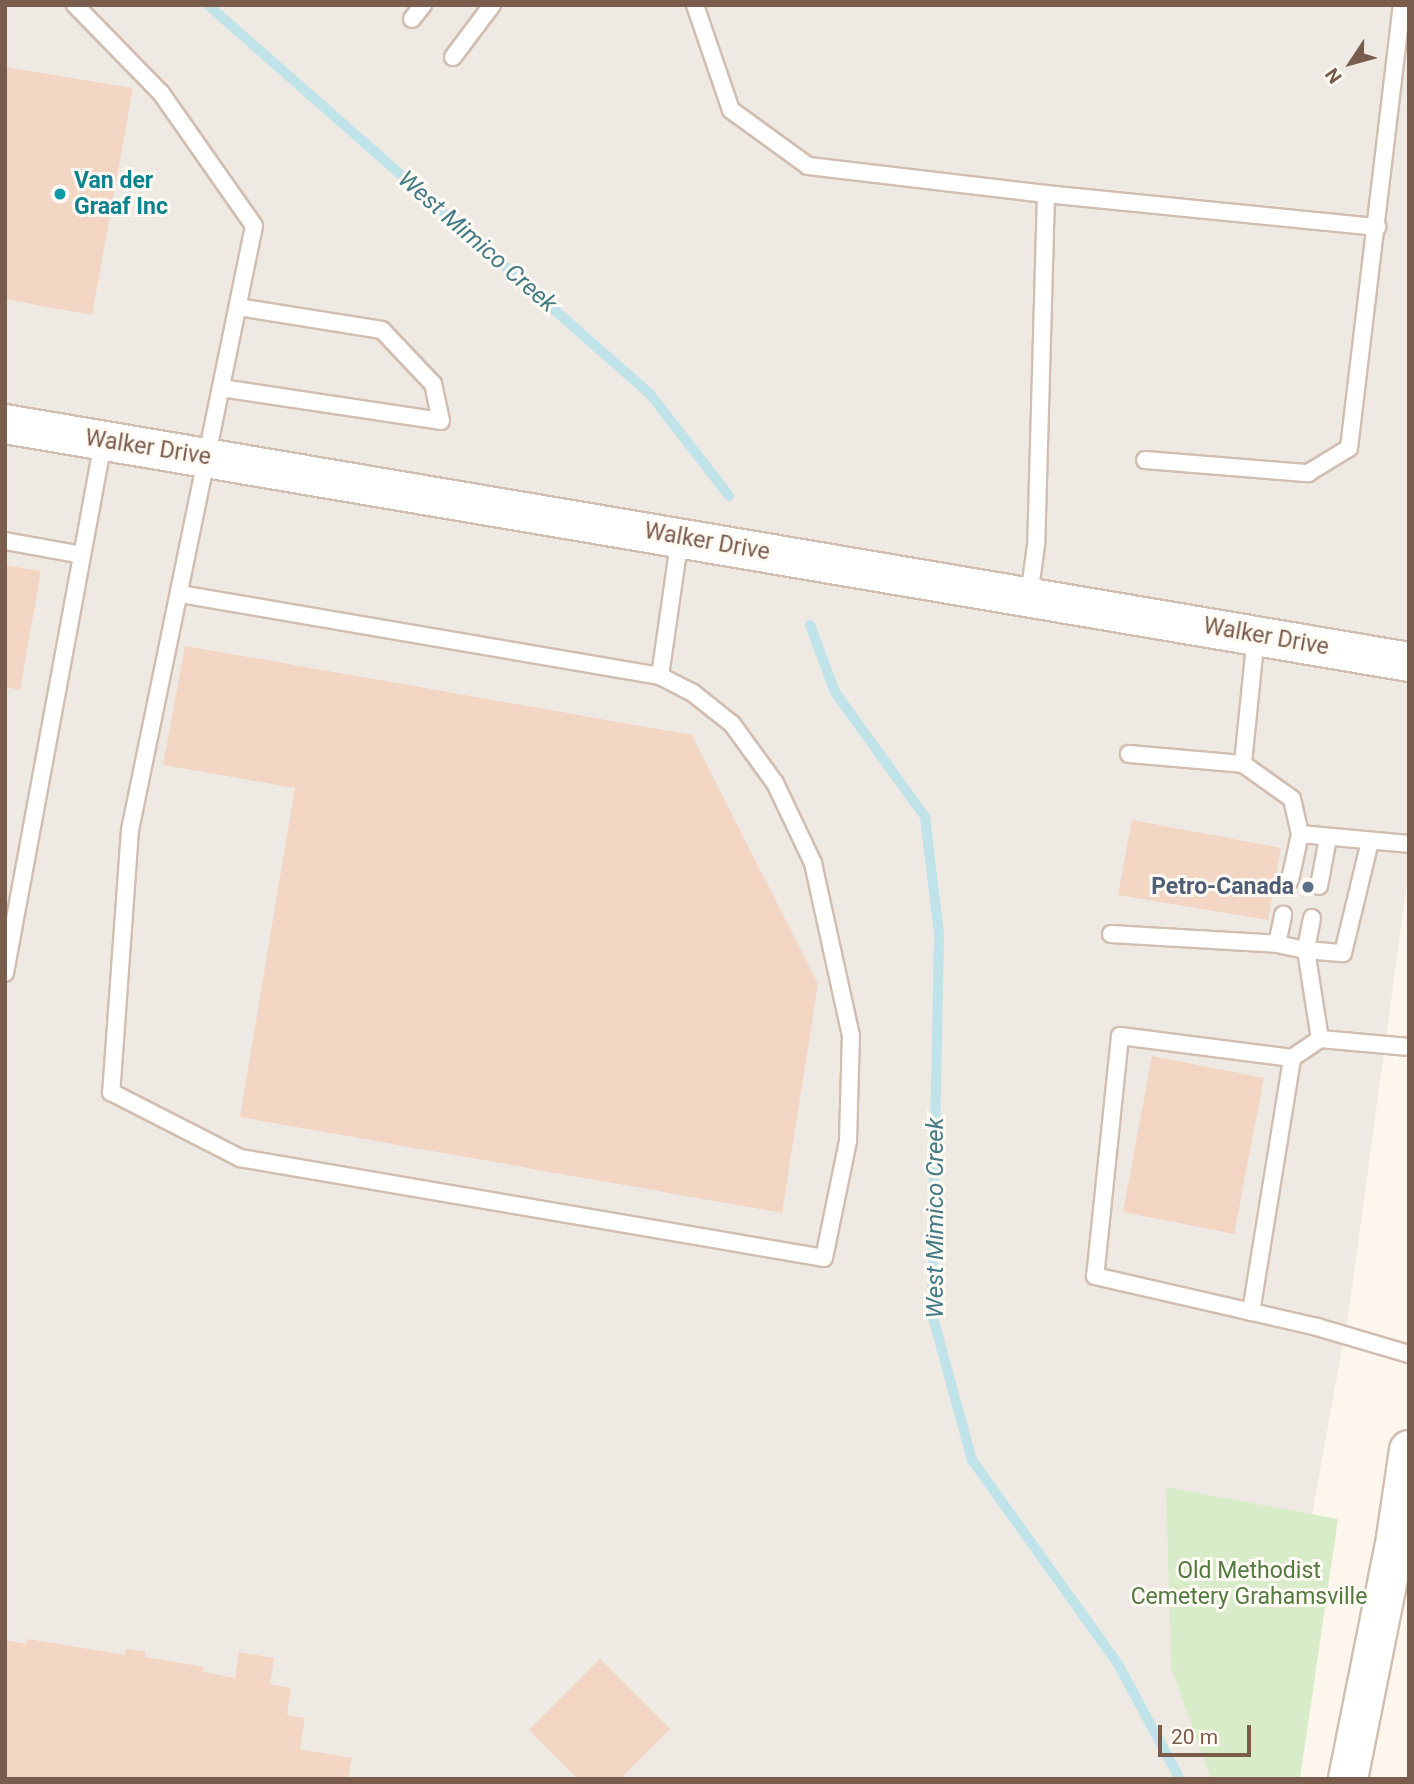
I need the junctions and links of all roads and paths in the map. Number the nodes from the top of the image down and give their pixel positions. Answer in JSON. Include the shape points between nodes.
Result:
{"nodes":[{"id":1,"x":75,"y":5,"type":"edge"},
{"id":2,"x":423,"y":5,"type":"edge"},
{"id":3,"x":492,"y":5,"type":"edge"},
{"id":4,"x":695,"y":5,"type":"edge"},
{"id":5,"x":1402,"y":5,"type":"edge"},
{"id":6,"x":412,"y":19,"type":"dead end"},
{"id":7,"x":453,"y":57,"type":"dead end"},
{"id":8,"x":1046,"y":194,"type":"junction"},
{"id":9,"x":1377,"y":227,"type":"junction"},
{"id":10,"x":239,"y":307,"type":"junction"},
{"id":11,"x":221,"y":387,"type":"junction"},
{"id":12,"x":5,"y":424,"type":"edge"},
{"id":13,"x":103,"y":442,"type":"junction"},
{"id":14,"x":209,"y":457,"type":"junction"},
{"id":15,"x":1145,"y":460,"type":"dead end"},
{"id":16,"x":680,"y":537,"type":"junction"},
{"id":17,"x":5,"y":541,"type":"edge"},
{"id":18,"x":82,"y":555,"type":"junction"},
{"id":19,"x":180,"y":594,"type":"junction"},
{"id":20,"x":1030,"y":597,"type":"junction"},
{"id":21,"x":1256,"y":635,"type":"junction"},
{"id":22,"x":1409,"y":662,"type":"edge"},
{"id":23,"x":660,"y":676,"type":"junction"},
{"id":24,"x":1129,"y":754,"type":"dead end"},
{"id":25,"x":1243,"y":764,"type":"junction"},
{"id":26,"x":1300,"y":834,"type":"junction"},
{"id":27,"x":1328,"y":838,"type":"junction"},
{"id":28,"x":1370,"y":841,"type":"junction"},
{"id":29,"x":1409,"y":844,"type":"edge"},
{"id":30,"x":1290,"y":880,"type":"dead end"},
{"id":31,"x":1319,"y":886,"type":"dead end"},
{"id":32,"x":1283,"y":915,"type":"dead end"},
{"id":33,"x":1312,"y":918,"type":"dead end"},
{"id":34,"x":1111,"y":934,"type":"dead end"},
{"id":35,"x":1276,"y":944,"type":"junction"},
{"id":36,"x":1306,"y":950,"type":"junction"},
{"id":37,"x":5,"y":973,"type":"edge"},
{"id":38,"x":1320,"y":1039,"type":"junction"},
{"id":39,"x":1409,"y":1047,"type":"edge"},
{"id":40,"x":1292,"y":1058,"type":"junction"},
{"id":41,"x":1251,"y":1312,"type":"junction"},
{"id":42,"x":1409,"y":1354,"type":"edge"},
{"id":43,"x":1409,"y":1450,"type":"edge"},
{"id":44,"x":1348,"y":1779,"type":"edge"}],
"edges":[{"from":1,"to":10,"type":"lane","via":[[161,93],[254,226]]},
{"from":2,"to":6,"type":"lane"},
{"from":3,"to":7,"type":"lane"},
{"from":4,"to":8,"type":"lane","via":[[732,110],[808,166]]},
{"from":5,"to":9,"type":"lane"},
{"from":8,"to":9,"type":"lane"},
{"from":8,"to":20,"type":"lane","via":[[1036,545]]},
{"from":9,"to":15,"type":"lane","via":[[1349,448],[1308,473]]},
{"from":10,"to":11,"type":"lane"},
{"from":10,"to":11,"type":"lane","via":[[382,330],[433,384],[440,421]]},
{"from":11,"to":14,"type":"lane"},
{"from":12,"to":13,"type":"street","name":"Walker Drive"},
{"from":13,"to":14,"type":"street","name":"Walker Drive"},
{"from":13,"to":18,"type":"lane"},
{"from":14,"to":16,"type":"street","name":"Walker Drive"},
{"from":14,"to":19,"type":"lane"},
{"from":16,"to":20,"type":"street","name":"Walker Drive"},
{"from":16,"to":23,"type":"lane"},
{"from":17,"to":18,"type":"lane"},
{"from":18,"to":37,"type":"lane"},
{"from":19,"to":23,"type":"lane"},
{"from":19,"to":23,"type":"lane","via":[[130,830],[111,1092],[240,1158],[824,1258],[848,1141],[851,1037],[813,863],[775,783],[733,724],[693,693]]},
{"from":20,"to":21,"type":"street","name":"Walker Drive"},
{"from":21,"to":22,"type":"street","name":"Walker Drive"},
{"from":21,"to":25,"type":"lane"},
{"from":24,"to":25,"type":"lane"},
{"from":25,"to":26,"type":"lane","via":[[1292,799]]},
{"from":26,"to":27,"type":"lane"},
{"from":26,"to":30,"type":"lane"},
{"from":27,"to":28,"type":"lane"},
{"from":27,"to":31,"type":"lane"},
{"from":28,"to":29,"type":"lane"},
{"from":28,"to":36,"type":"lane","via":[[1343,953]]},
{"from":32,"to":35,"type":"lane"},
{"from":33,"to":36,"type":"lane"},
{"from":34,"to":35,"type":"lane"},
{"from":35,"to":36,"type":"lane"},
{"from":36,"to":38,"type":"lane"},
{"from":38,"to":39,"type":"lane"},
{"from":38,"to":40,"type":"lane"},
{"from":40,"to":41,"type":"lane"},
{"from":40,"to":41,"type":"lane","via":[[1121,1036],[1095,1276]]},
{"from":41,"to":42,"type":"lane"},
{"from":43,"to":44,"type":"street"}]}
